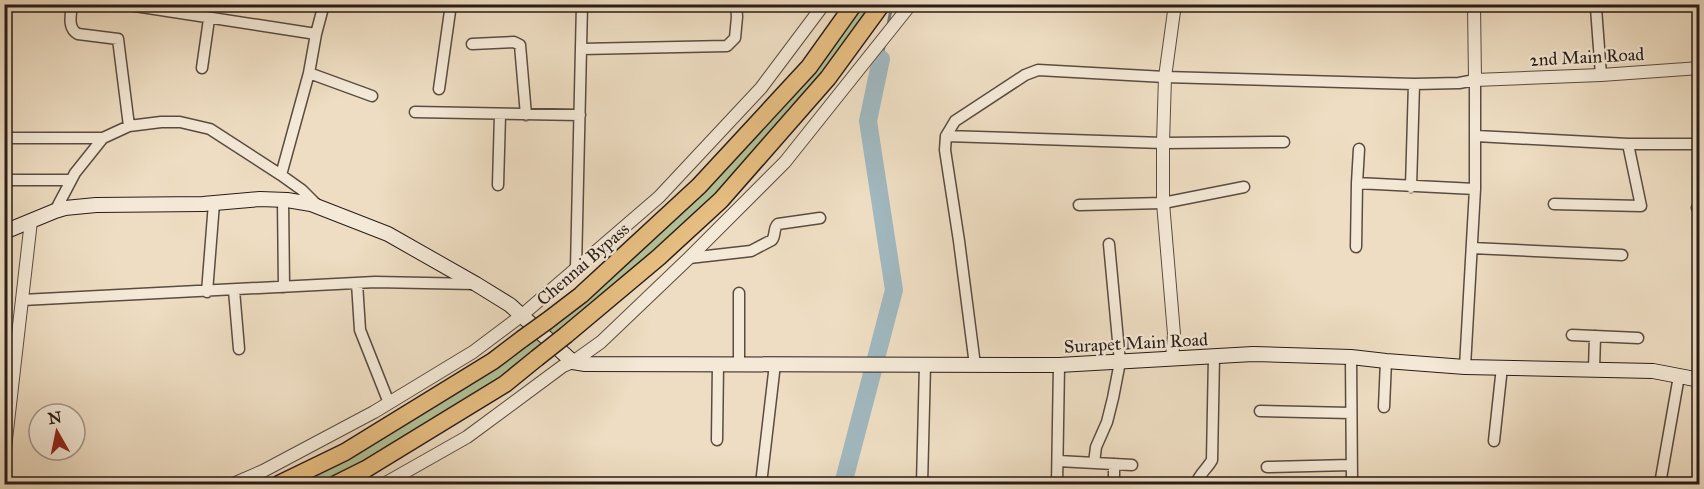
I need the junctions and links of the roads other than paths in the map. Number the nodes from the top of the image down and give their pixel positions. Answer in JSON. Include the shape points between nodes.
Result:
{"nodes":[{"id":1,"x":72,"y":4,"type":"edge"},
{"id":2,"x":122,"y":4,"type":"edge"},
{"id":3,"x":324,"y":4,"type":"edge"},
{"id":4,"x":451,"y":4,"type":"edge"},
{"id":5,"x":582,"y":4,"type":"edge"},
{"id":6,"x":736,"y":4,"type":"edge"},
{"id":7,"x":824,"y":4,"type":"edge"},
{"id":8,"x":854,"y":4,"type":"edge"},
{"id":9,"x":882,"y":4,"type":"edge"},
{"id":10,"x":911,"y":4,"type":"edge"},
{"id":11,"x":1175,"y":4,"type":"edge"},
{"id":12,"x":1463,"y":4,"type":"edge"},
{"id":13,"x":1485,"y":4,"type":"edge"},
{"id":14,"x":1594,"y":4,"type":"edge"},
{"id":15,"x":1474,"y":5,"type":"edge"},
{"id":16,"x":209,"y":19,"type":"junction"},
{"id":17,"x":316,"y":34,"type":"junction"},
{"id":18,"x":471,"y":44,"type":"dead end"},
{"id":19,"x":581,"y":49,"type":"junction"},
{"id":20,"x":202,"y":68,"type":"dead end"},
{"id":21,"x":1700,"y":68,"type":"edge"},
{"id":22,"x":309,"y":73,"type":"junction"},
{"id":23,"x":1601,"y":75,"type":"junction"},
{"id":24,"x":1166,"y":77,"type":"junction"},
{"id":25,"x":1475,"y":80,"type":"junction"},
{"id":26,"x":1414,"y":84,"type":"junction"},
{"id":27,"x":439,"y":89,"type":"dead end"},
{"id":28,"x":372,"y":96,"type":"dead end"},
{"id":29,"x":415,"y":112,"type":"dead end"},
{"id":30,"x":500,"y":115,"type":"junction"},
{"id":31,"x":526,"y":115,"type":"junction"},
{"id":32,"x":580,"y":115,"type":"junction"},
{"id":33,"x":129,"y":126,"type":"junction"},
{"id":34,"x":946,"y":136,"type":"junction"},
{"id":35,"x":1476,"y":136,"type":"junction"},
{"id":36,"x":4,"y":138,"type":"edge"},
{"id":37,"x":103,"y":138,"type":"junction"},
{"id":38,"x":1284,"y":142,"type":"dead end"},
{"id":39,"x":1163,"y":143,"type":"junction"},
{"id":40,"x":1628,"y":144,"type":"junction"},
{"id":41,"x":1700,"y":144,"type":"edge"},
{"id":42,"x":1359,"y":149,"type":"dead end"},
{"id":43,"x":281,"y":175,"type":"junction"},
{"id":44,"x":4,"y":180,"type":"edge"},
{"id":45,"x":70,"y":180,"type":"junction"},
{"id":46,"x":1357,"y":183,"type":"junction"},
{"id":47,"x":498,"y":185,"type":"dead end"},
{"id":48,"x":1244,"y":187,"type":"dead end"},
{"id":49,"x":1411,"y":187,"type":"junction"},
{"id":50,"x":1475,"y":189,"type":"junction"},
{"id":51,"x":283,"y":200,"type":"junction"},
{"id":52,"x":214,"y":203,"type":"junction"},
{"id":53,"x":1163,"y":203,"type":"junction"},
{"id":54,"x":1554,"y":204,"type":"dead end"},
{"id":55,"x":1079,"y":205,"type":"dead end"},
{"id":56,"x":320,"y":208,"type":"junction"},
{"id":57,"x":55,"y":211,"type":"junction"},
{"id":58,"x":820,"y":218,"type":"dead end"},
{"id":59,"x":31,"y":221,"type":"junction"},
{"id":60,"x":4,"y":232,"type":"edge"},
{"id":61,"x":1109,"y":244,"type":"dead end"},
{"id":62,"x":1356,"y":247,"type":"dead end"},
{"id":63,"x":1472,"y":249,"type":"junction"},
{"id":64,"x":1622,"y":255,"type":"dead end"},
{"id":65,"x":689,"y":258,"type":"junction"},
{"id":66,"x":576,"y":268,"type":"junction"},
{"id":67,"x":357,"y":284,"type":"junction"},
{"id":68,"x":476,"y":284,"type":"junction"},
{"id":69,"x":284,"y":287,"type":"junction"},
{"id":70,"x":234,"y":290,"type":"junction"},
{"id":71,"x":207,"y":292,"type":"junction"},
{"id":72,"x":739,"y":293,"type":"dead end"},
{"id":73,"x":22,"y":300,"type":"junction"},
{"id":74,"x":525,"y":319,"type":"junction"},
{"id":75,"x":1572,"y":335,"type":"dead end"},
{"id":76,"x":1594,"y":336,"type":"junction"},
{"id":77,"x":1638,"y":338,"type":"dead end"},
{"id":78,"x":239,"y":349,"type":"dead end"},
{"id":79,"x":1214,"y":356,"type":"junction"},
{"id":80,"x":1351,"y":357,"type":"junction"},
{"id":81,"x":1172,"y":359,"type":"junction"},
{"id":82,"x":571,"y":360,"type":"junction"},
{"id":83,"x":1386,"y":361,"type":"junction"},
{"id":84,"x":1120,"y":362,"type":"junction"},
{"id":85,"x":718,"y":364,"type":"junction"},
{"id":86,"x":740,"y":364,"type":"junction"},
{"id":87,"x":775,"y":364,"type":"junction"},
{"id":88,"x":924,"y":365,"type":"junction"},
{"id":89,"x":975,"y":365,"type":"junction"},
{"id":90,"x":1059,"y":365,"type":"junction"},
{"id":91,"x":1465,"y":367,"type":"junction"},
{"id":92,"x":1502,"y":367,"type":"junction"},
{"id":93,"x":1594,"y":369,"type":"junction"},
{"id":94,"x":1679,"y":376,"type":"junction"},
{"id":95,"x":1700,"y":380,"type":"edge"},
{"id":96,"x":389,"y":403,"type":"junction"},
{"id":97,"x":1384,"y":407,"type":"dead end"},
{"id":98,"x":1260,"y":411,"type":"dead end"},
{"id":99,"x":1351,"y":413,"type":"junction"},
{"id":100,"x":717,"y":440,"type":"dead end"},
{"id":101,"x":1494,"y":441,"type":"dead end"},
{"id":102,"x":4,"y":457,"type":"edge"},
{"id":103,"x":1058,"y":461,"type":"junction"},
{"id":104,"x":1094,"y":463,"type":"junction"},
{"id":105,"x":1114,"y":464,"type":"junction"},
{"id":106,"x":1132,"y":465,"type":"dead end"},
{"id":107,"x":1352,"y":465,"type":"junction"},
{"id":108,"x":1267,"y":466,"type":"dead end"},
{"id":109,"x":233,"y":484,"type":"edge"},
{"id":110,"x":279,"y":484,"type":"edge"},
{"id":111,"x":336,"y":484,"type":"edge"},
{"id":112,"x":384,"y":484,"type":"edge"},
{"id":113,"x":761,"y":484,"type":"edge"},
{"id":114,"x":922,"y":484,"type":"edge"},
{"id":115,"x":1057,"y":484,"type":"edge"},
{"id":116,"x":1114,"y":484,"type":"edge"},
{"id":117,"x":1196,"y":484,"type":"edge"},
{"id":118,"x":1352,"y":484,"type":"edge"},
{"id":119,"x":1660,"y":484,"type":"edge"}],
"edges":[{"from":1,"to":33,"type":"street","via":[[70,24],[74,31],[118,39]]},
{"from":2,"to":16,"type":"street"},
{"from":3,"to":17,"type":"street"},
{"from":4,"to":27,"type":"street"},
{"from":5,"to":19,"type":"street"},
{"from":6,"to":19,"type":"street","via":[[735,38],[728,46]]},
{"from":7,"to":66,"type":"street","via":[[761,88],[659,196]]},
{"from":8,"to":110,"type":"highway","name":"Chennai Bypass","bridge":true,"via":[[809,67],[699,186],[580,295],[493,362],[345,452]]},
{"from":9,"to":111,"type":"highway","bridge":true,"via":[[828,78],[721,200],[659,257],[505,384]]},
{"from":10,"to":65,"type":"street","via":[[785,162]]},
{"from":11,"to":24,"type":"street"},
{"from":12,"to":15,"type":"street"},
{"from":13,"to":15,"type":"street"},
{"from":14,"to":23,"type":"street"},
{"from":15,"to":25,"type":"street"},
{"from":16,"to":17,"type":"street"},
{"from":16,"to":20,"type":"street"},
{"from":17,"to":22,"type":"street"},
{"from":18,"to":31,"type":"street","via":[[520,45]]},
{"from":19,"to":32,"type":"street"},
{"from":21,"to":23,"type":"street","name":"2nd Main Road"},
{"from":22,"to":28,"type":"street"},
{"from":22,"to":43,"type":"street"},
{"from":23,"to":25,"type":"street","name":"2nd Main Road"},
{"from":24,"to":26,"type":"street"},
{"from":24,"to":34,"type":"street","via":[[1038,70],[955,121]]},
{"from":24,"to":39,"type":"street"},
{"from":25,"to":26,"type":"street"},
{"from":25,"to":35,"type":"street"},
{"from":26,"to":49,"type":"street"},
{"from":29,"to":30,"type":"street"},
{"from":30,"to":31,"type":"street"},
{"from":30,"to":47,"type":"street"},
{"from":31,"to":32,"type":"street"},
{"from":32,"to":66,"type":"street"},
{"from":33,"to":37,"type":"street"},
{"from":33,"to":43,"type":"street","via":[[180,122],[210,129]]},
{"from":34,"to":39,"type":"street"},
{"from":34,"to":89,"type":"street"},
{"from":35,"to":40,"type":"street"},
{"from":35,"to":50,"type":"street"},
{"from":36,"to":37,"type":"street"},
{"from":37,"to":45,"type":"street"},
{"from":38,"to":39,"type":"street"},
{"from":39,"to":53,"type":"street"},
{"from":40,"to":41,"type":"street"},
{"from":40,"to":54,"type":"street","via":[[1641,206]]},
{"from":42,"to":46,"type":"street"},
{"from":43,"to":56,"type":"street"},
{"from":44,"to":45,"type":"street"},
{"from":45,"to":57,"type":"street"},
{"from":46,"to":49,"type":"street"},
{"from":46,"to":62,"type":"street"},
{"from":48,"to":53,"type":"street"},
{"from":49,"to":50,"type":"street"},
{"from":50,"to":63,"type":"street"},
{"from":51,"to":52,"type":"main road"},
{"from":51,"to":56,"type":"main road"},
{"from":51,"to":69,"type":"street"},
{"from":52,"to":57,"type":"main road","via":[[96,205]]},
{"from":52,"to":71,"type":"street"},
{"from":53,"to":55,"type":"street"},
{"from":53,"to":81,"type":"street","via":[[1174,334]]},
{"from":56,"to":68,"type":"main road","via":[[388,234]]},
{"from":57,"to":59,"type":"main road"},
{"from":58,"to":65,"type":"street","via":[[778,224],[772,240],[751,251]]},
{"from":59,"to":60,"type":"main road"},
{"from":59,"to":73,"type":"street"},
{"from":61,"to":84,"type":"street"},
{"from":63,"to":64,"type":"street"},
{"from":63,"to":91,"type":"street"},
{"from":65,"to":82,"type":"street","via":[[601,342]]},
{"from":66,"to":74,"type":"street"},
{"from":67,"to":68,"type":"street"},
{"from":67,"to":69,"type":"street"},
{"from":67,"to":96,"type":"street","via":[[360,330]]},
{"from":68,"to":74,"type":"main road"},
{"from":69,"to":70,"type":"street"},
{"from":70,"to":71,"type":"street"},
{"from":70,"to":78,"type":"street"},
{"from":71,"to":73,"type":"street"},
{"from":72,"to":86,"type":"street"},
{"from":73,"to":102,"type":"street"},
{"from":74,"to":82,"type":"main road"},
{"from":74,"to":96,"type":"street"},
{"from":75,"to":76,"type":"street"},
{"from":76,"to":77,"type":"street"},
{"from":76,"to":93,"type":"street"},
{"from":79,"to":80,"type":"main road","name":"Surapet Main Road"},
{"from":79,"to":81,"type":"main road","name":"Surapet Main Road"},
{"from":79,"to":117,"type":"street","via":[[1212,460]]},
{"from":80,"to":83,"type":"main road","name":"Surapet Main Road"},
{"from":80,"to":99,"type":"street"},
{"from":81,"to":84,"type":"main road","name":"Surapet Main Road"},
{"from":82,"to":85,"type":"main road","name":"Surapet Main Road"},
{"from":82,"to":112,"type":"street","via":[[467,437]]},
{"from":83,"to":91,"type":"main road","name":"Surapet Main Road"},
{"from":83,"to":97,"type":"street"},
{"from":84,"to":90,"type":"main road","name":"Surapet Main Road"},
{"from":84,"to":104,"type":"street"},
{"from":85,"to":86,"type":"main road","name":"Surapet Main Road"},
{"from":85,"to":100,"type":"street"},
{"from":86,"to":87,"type":"main road","name":"Surapet Main Road"},
{"from":87,"to":88,"type":"main road","name":"Surapet Main Road"},
{"from":87,"to":113,"type":"street"},
{"from":88,"to":89,"type":"main road","name":"Surapet Main Road"},
{"from":88,"to":114,"type":"street"},
{"from":89,"to":90,"type":"main road","name":"Surapet Main Road"},
{"from":90,"to":103,"type":"street"},
{"from":91,"to":92,"type":"main road","name":"Surapet Main Road"},
{"from":92,"to":93,"type":"main road","name":"Surapet Main Road"},
{"from":92,"to":101,"type":"street"},
{"from":93,"to":94,"type":"main road","name":"Surapet Main Road"},
{"from":94,"to":95,"type":"main road","name":"Surapet Main Road"},
{"from":94,"to":119,"type":"street"},
{"from":96,"to":109,"type":"street"},
{"from":98,"to":99,"type":"street"},
{"from":99,"to":107,"type":"street"},
{"from":103,"to":104,"type":"street"},
{"from":103,"to":115,"type":"street"},
{"from":104,"to":105,"type":"street"},
{"from":105,"to":106,"type":"street"},
{"from":105,"to":116,"type":"street"},
{"from":107,"to":108,"type":"street"},
{"from":107,"to":118,"type":"street"}]}
